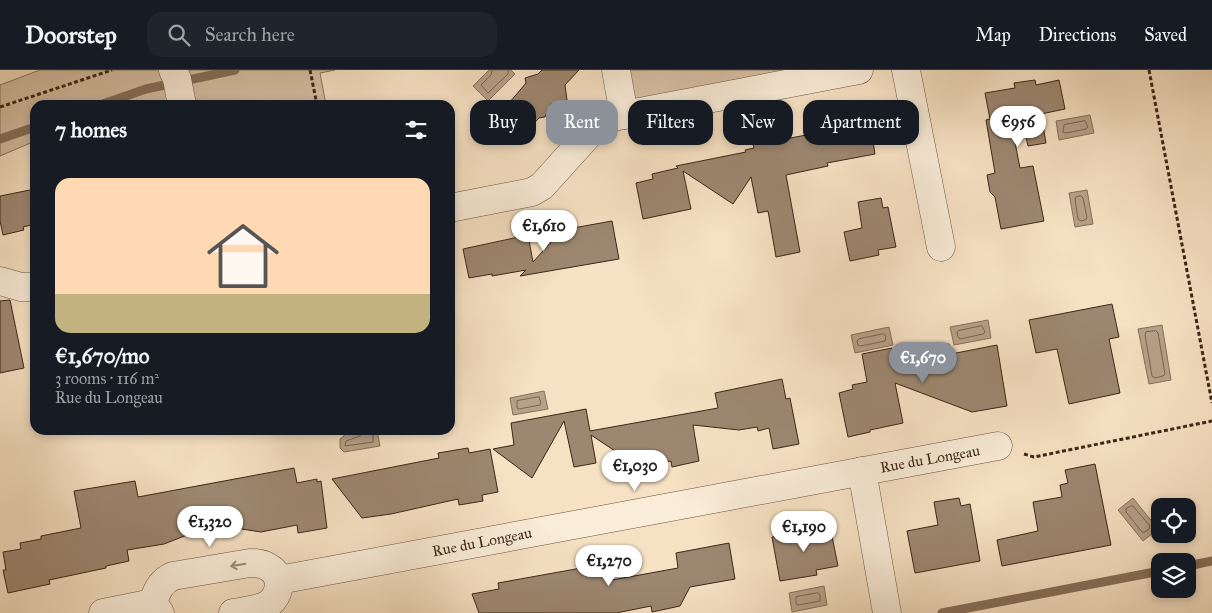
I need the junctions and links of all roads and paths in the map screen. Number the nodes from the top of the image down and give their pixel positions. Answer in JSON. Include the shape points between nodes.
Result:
{"nodes":[{"id":1,"x":112,"y":70,"type":"edge"},
{"id":2,"x":173,"y":70,"type":"edge"},
{"id":3,"x":310,"y":70,"type":"edge"},
{"id":4,"x":616,"y":70,"type":"edge"},
{"id":5,"x":859,"y":70,"type":"edge"},
{"id":6,"x":906,"y":70,"type":"edge"},
{"id":7,"x":1150,"y":70,"type":"edge"},
{"id":8,"x":181,"y":100,"type":"edge"},
{"id":9,"x":316,"y":100,"type":"edge"},
{"id":10,"x":0,"y":107,"type":"edge"},
{"id":11,"x":624,"y":115,"type":"junction"},
{"id":12,"x":455,"y":207,"type":"edge"},
{"id":13,"x":941,"y":247,"type":"dead end"},
{"id":14,"x":0,"y":281,"type":"edge"},
{"id":15,"x":30,"y":287,"type":"edge"},
{"id":16,"x":1212,"y":403,"type":"edge"},
{"id":17,"x":1212,"y":421,"type":"edge"},
{"id":18,"x":998,"y":446,"type":"joint"},
{"id":19,"x":862,"y":471,"type":"junction"},
{"id":20,"x":279,"y":580,"type":"junction"},
{"id":21,"x":157,"y":608,"type":"edge"},
{"id":22,"x":886,"y":612,"type":"edge"},
{"id":23,"x":103,"y":613,"type":"edge"},
{"id":24,"x":233,"y":613,"type":"edge"}],
"edges":[{"from":1,"to":10,"type":"path"},
{"from":2,"to":8,"type":"street"},
{"from":3,"to":9,"type":"path"},
{"from":4,"to":11,"type":"street"},
{"from":5,"to":11,"type":"street"},
{"from":6,"to":13,"type":"street"},
{"from":7,"to":16,"type":"path"},
{"from":11,"to":12,"type":"street","via":[[598,124],[542,186],[532,192]]},
{"from":14,"to":15,"type":"street"},
{"from":17,"to":18,"type":"path","via":[[1034,457]]},
{"from":18,"to":19,"type":"street","name":"Rue du Longeau"},
{"from":19,"to":20,"type":"street","name":"Rue du Longeau"},
{"from":19,"to":22,"type":"street","name":"Rue du Longeau"},
{"from":20,"to":21,"type":"street","one_way":true,"via":[[275,572],[259,563],[173,576],[160,586]]},
{"from":20,"to":24,"type":"street","via":[[275,598],[268,604]]},
{"from":21,"to":23,"type":"street"}]}
